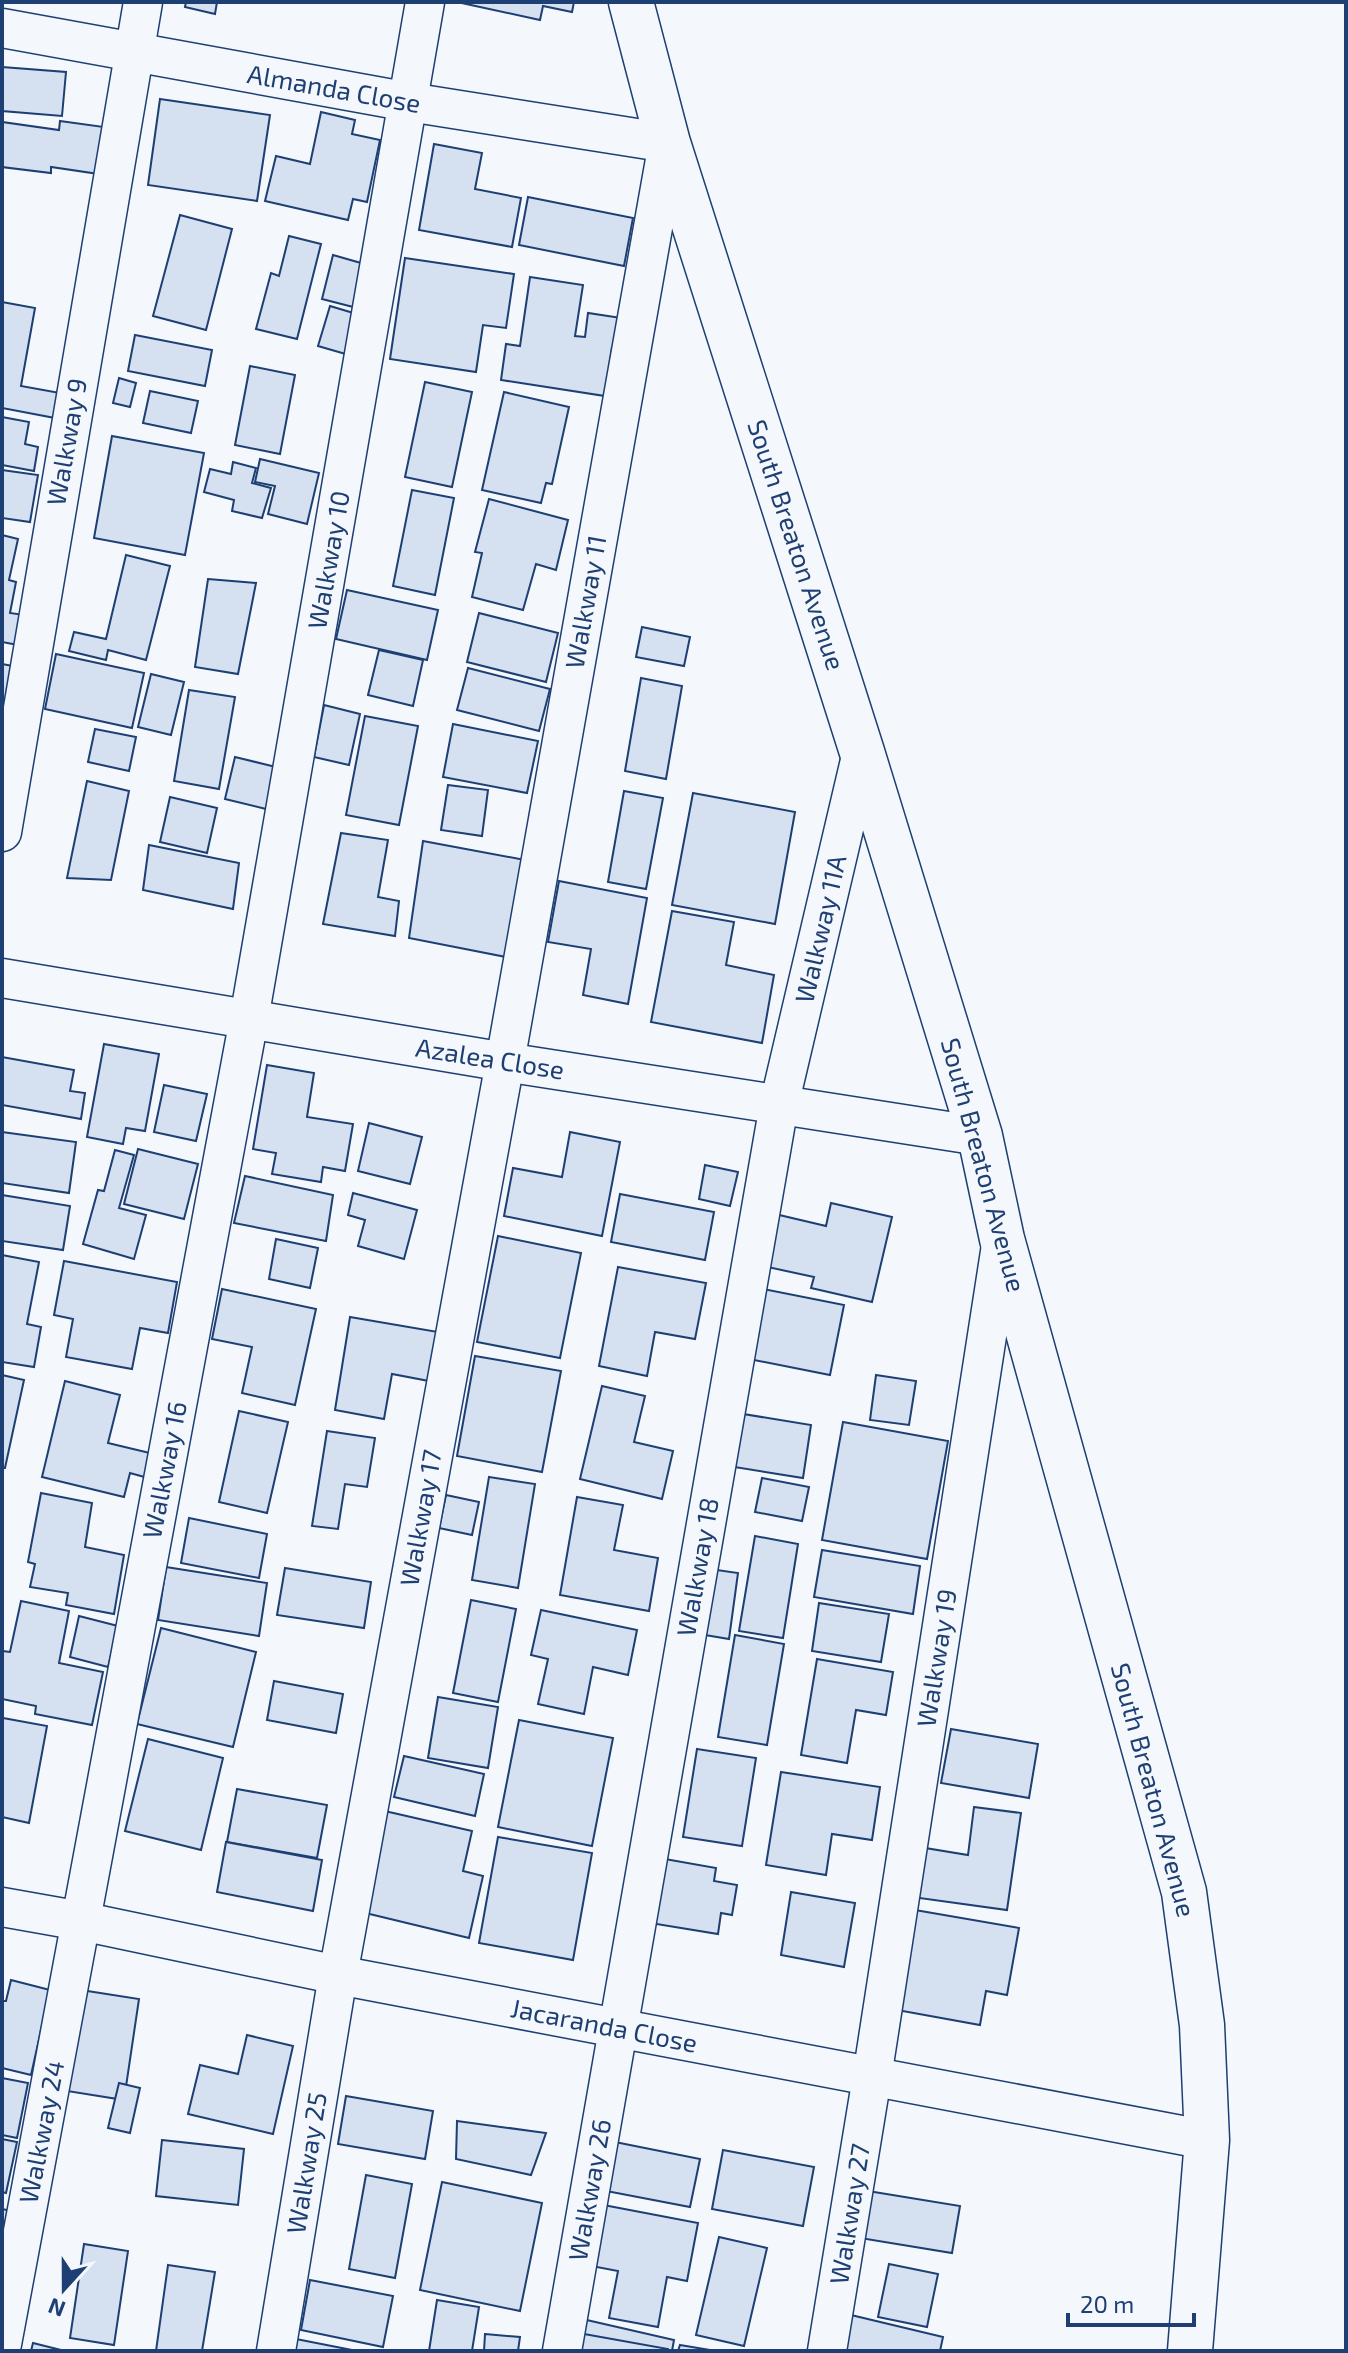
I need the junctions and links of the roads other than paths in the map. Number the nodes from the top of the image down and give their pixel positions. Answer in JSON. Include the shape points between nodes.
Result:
{"nodes":[{"id":1,"x":143,"y":2,"type":"edge"},
{"id":2,"x":425,"y":2,"type":"edge"},
{"id":3,"x":631,"y":2,"type":"edge"},
{"id":4,"x":2,"y":28,"type":"edge"},
{"id":5,"x":133,"y":53,"type":"junction"},
{"id":6,"x":409,"y":102,"type":"junction"},
{"id":7,"x":668,"y":143,"type":"junction"},
{"id":8,"x":862,"y":752,"type":"junction"},
{"id":9,"x":2,"y":832,"type":"edge"},
{"id":10,"x":2,"y":978,"type":"edge"},
{"id":11,"x":249,"y":1019,"type":"junction"},
{"id":12,"x":505,"y":1062,"type":"junction"},
{"id":13,"x":779,"y":1105,"type":"junction"},
{"id":14,"x":980,"y":1136,"type":"junction"},
{"id":15,"x":1002,"y":1239,"type":"junction"},
{"id":16,"x":2,"y":1907,"type":"edge"},
{"id":17,"x":81,"y":1921,"type":"junction"},
{"id":18,"x":338,"y":1975,"type":"junction"},
{"id":19,"x":617,"y":2028,"type":"junction"},
{"id":20,"x":872,"y":2077,"type":"junction"},
{"id":21,"x":1207,"y":2140,"type":"junction"},
{"id":22,"x":2,"y":2344,"type":"edge"},
{"id":23,"x":276,"y":2351,"type":"edge"},
{"id":24,"x":562,"y":2351,"type":"edge"},
{"id":25,"x":827,"y":2351,"type":"edge"},
{"id":26,"x":1190,"y":2351,"type":"edge"}],
"edges":[{"from":1,"to":5,"type":"street","name":"Walkway 9"},
{"from":2,"to":6,"type":"street","name":"Walkway 10"},
{"from":3,"to":7,"type":"street","name":"South Breaton Avenue"},
{"from":4,"to":5,"type":"street","name":"Almanda Close"},
{"from":5,"to":6,"type":"street","name":"Almanda Close"},
{"from":5,"to":9,"type":"street","name":"Walkway 9"},
{"from":6,"to":7,"type":"street","name":"Almanda Close"},
{"from":6,"to":11,"type":"street","name":"Walkway 10"},
{"from":7,"to":8,"type":"street","name":"South Breaton Avenue"},
{"from":7,"to":12,"type":"street","name":"Walkway 11"},
{"from":8,"to":13,"type":"street","name":"Walkway 11A"},
{"from":8,"to":14,"type":"street","name":"South Breaton Avenue"},
{"from":10,"to":11,"type":"street","name":"Azalea Close"},
{"from":11,"to":12,"type":"street","name":"Azalea Close"},
{"from":11,"to":17,"type":"street","name":"Walkway 16"},
{"from":12,"to":13,"type":"street","name":"Azalea Close"},
{"from":12,"to":18,"type":"street","name":"Walkway 17"},
{"from":13,"to":14,"type":"street","name":"Azalea Close"},
{"from":13,"to":19,"type":"street","name":"Walkway 18"},
{"from":14,"to":15,"type":"street","name":"South Breaton Avenue"},
{"from":15,"to":20,"type":"street","name":"Walkway 19"},
{"from":15,"to":21,"type":"street","name":"South Breaton Avenue","via":[[1184,1892],[1202,2025]]},
{"from":16,"to":17,"type":"street","name":"Jacaranda Close"},
{"from":17,"to":18,"type":"street","name":"Jacaranda Close"},
{"from":17,"to":22,"type":"street","name":"Walkway 24"},
{"from":18,"to":19,"type":"street","name":"Jacaranda Close"},
{"from":18,"to":23,"type":"street","name":"Walkway 25"},
{"from":19,"to":20,"type":"street","name":"Jacaranda Close"},
{"from":19,"to":24,"type":"street","name":"Walkway 26"},
{"from":20,"to":21,"type":"street","name":"Jacaranda Close"},
{"from":20,"to":25,"type":"street","name":"Walkway 27"},
{"from":21,"to":26,"type":"street","name":"South Breaton Avenue"}]}
